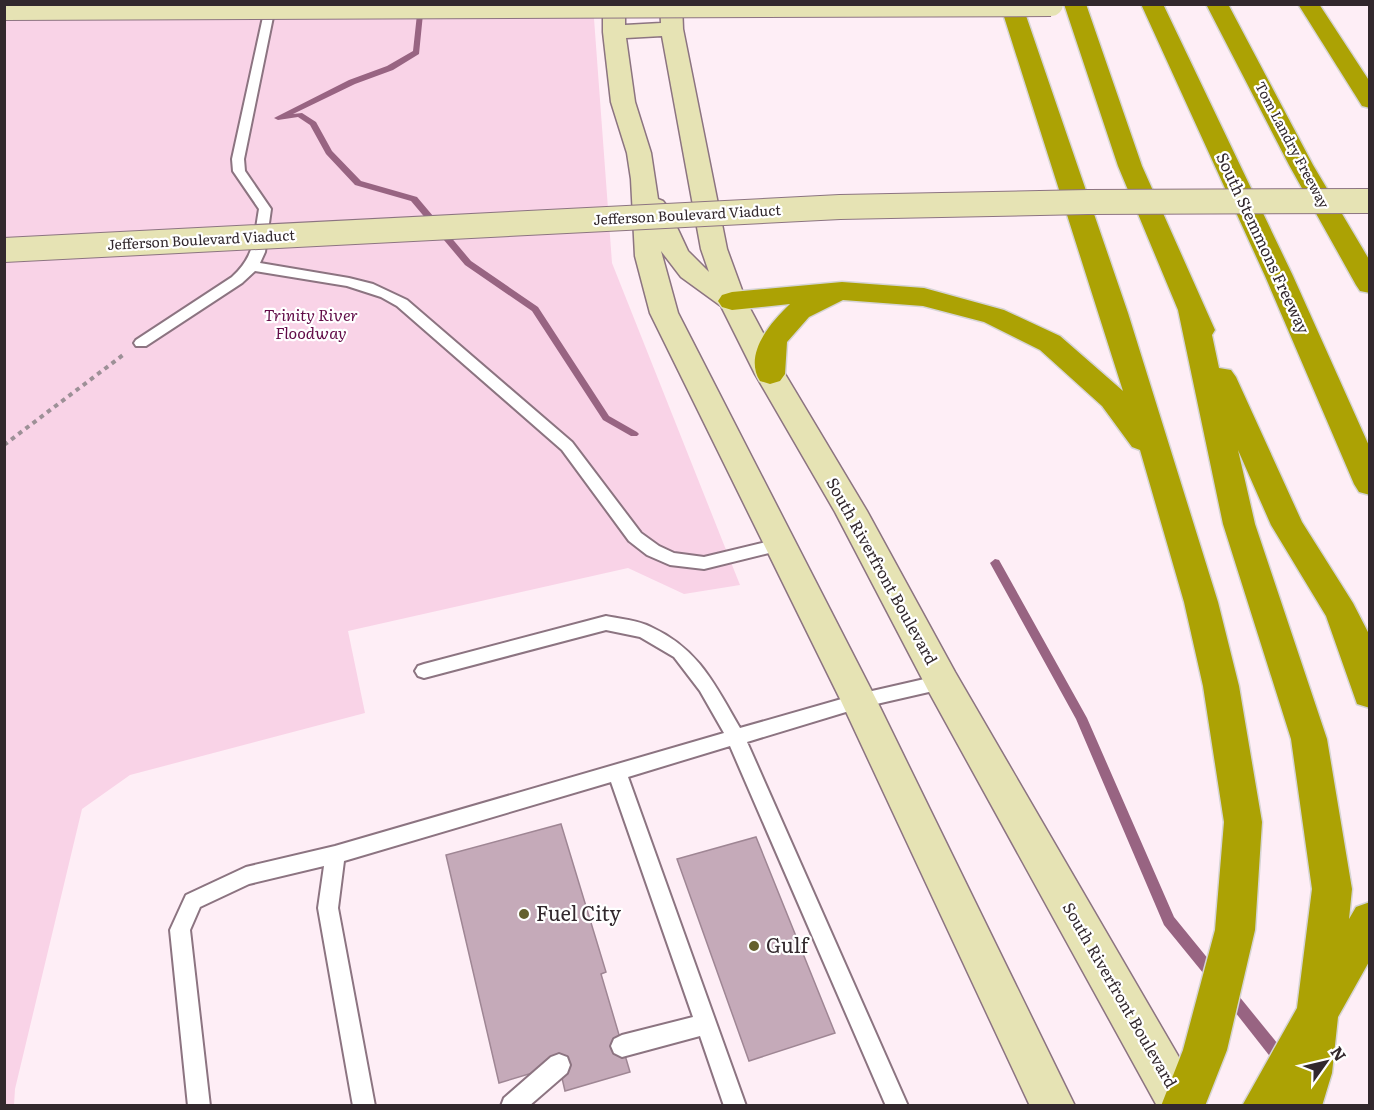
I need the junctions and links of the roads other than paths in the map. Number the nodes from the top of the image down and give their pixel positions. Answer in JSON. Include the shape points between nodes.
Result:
{"nodes":[{"id":1,"x":274,"y":4,"type":"edge"},
{"id":2,"x":614,"y":4,"type":"edge"},
{"id":3,"x":1011,"y":4,"type":"edge"},
{"id":4,"x":1051,"y":4,"type":"edge"},
{"id":5,"x":1075,"y":4,"type":"edge"},
{"id":6,"x":1152,"y":4,"type":"edge"},
{"id":7,"x":1217,"y":4,"type":"edge"},
{"id":8,"x":1308,"y":4,"type":"edge"},
{"id":9,"x":4,"y":8,"type":"edge"},
{"id":10,"x":671,"y":17,"type":"edge"},
{"id":11,"x":614,"y":32,"type":"junction"},
{"id":12,"x":1370,"y":101,"type":"edge"},
{"id":13,"x":644,"y":179,"type":"junction"},
{"id":14,"x":1370,"y":201,"type":"edge"},
{"id":15,"x":4,"y":250,"type":"edge"},
{"id":16,"x":252,"y":267,"type":"junction"},
{"id":17,"x":1370,"y":285,"type":"edge"},
{"id":18,"x":842,"y":291,"type":"junction"},
{"id":19,"x":732,"y":301,"type":"junction"},
{"id":20,"x":1192,"y":310,"type":"junction"},
{"id":21,"x":141,"y":343,"type":"road end"},
{"id":22,"x":770,"y":374,"type":"junction"},
{"id":23,"x":1156,"y":456,"type":"junction"},
{"id":24,"x":1370,"y":484,"type":"edge"},
{"id":25,"x":779,"y":545,"type":"junction"},
{"id":26,"x":1361,"y":648,"type":"edge"},
{"id":27,"x":424,"y":671,"type":"dead end"},
{"id":28,"x":942,"y":682,"type":"junction"},
{"id":29,"x":1370,"y":693,"type":"edge"},
{"id":30,"x":859,"y":701,"type":"junction"},
{"id":31,"x":735,"y":736,"type":"junction"},
{"id":32,"x":616,"y":771,"type":"junction"},
{"id":33,"x":335,"y":855,"type":"junction"},
{"id":34,"x":1370,"y":920,"type":"edge"},
{"id":35,"x":706,"y":1024,"type":"junction"},
{"id":36,"x":622,"y":1046,"type":"dead end"},
{"id":37,"x":559,"y":1065,"type":"dead end"},
{"id":38,"x":199,"y":1106,"type":"edge"},
{"id":39,"x":364,"y":1106,"type":"edge"},
{"id":40,"x":512,"y":1106,"type":"edge"},
{"id":41,"x":735,"y":1106,"type":"edge"},
{"id":42,"x":897,"y":1106,"type":"edge"},
{"id":43,"x":1053,"y":1106,"type":"edge"},
{"id":44,"x":1183,"y":1106,"type":"edge"},
{"id":45,"x":1264,"y":1106,"type":"edge"},
{"id":46,"x":1300,"y":1106,"type":"edge"}],
"edges":[{"from":1,"to":16,"type":"lane","via":[[238,159],[239,171],[265,209]]},
{"from":2,"to":11,"type":"main road"},
{"from":3,"to":23,"type":"highway","via":[[1114,313]]},
{"from":4,"to":9,"type":"main road","bridge":true},
{"from":5,"to":20,"type":"highway","via":[[1130,166]]},
{"from":6,"to":24,"type":"highway","name":"South Stemmons Freeway","via":[[1279,276]]},
{"from":7,"to":17,"type":"highway","name":"Tom Landry Freeway","via":[[1301,165]]},
{"from":8,"to":12,"type":"highway"},
{"from":10,"to":11,"type":"main road"},
{"from":10,"to":19,"type":"main road","name":"South Riverfront Boulevard","via":[[714,249]]},
{"from":11,"to":13,"type":"main road","via":[[623,102]]},
{"from":13,"to":19,"type":"main road","via":[[672,251],[694,278]]},
{"from":13,"to":25,"type":"main road","via":[[648,256],[664,313]]},
{"from":14,"to":15,"type":"main road","name":"Jefferson Boulevard Viaduct","bridge":true,"via":[[840,207]]},
{"from":16,"to":21,"type":"lane"},
{"from":16,"to":25,"type":"lane","via":[[351,283],[402,303],[567,446],[635,537],[669,561],[711,562]]},
{"from":18,"to":19,"type":"highway"},
{"from":18,"to":22,"type":"highway","via":[[800,311],[773,340]]},
{"from":18,"to":23,"type":"highway","via":[[924,297],[994,316],[1050,343],[1113,399]]},
{"from":19,"to":22,"type":"main road","name":"South Riverfront Boulevard"},
{"from":20,"to":26,"type":"highway","via":[[1287,525]]},
{"from":20,"to":46,"type":"highway","via":[[1239,524],[1309,739],[1332,889],[1310,1073]]},
{"from":22,"to":28,"type":"main road","name":"South Riverfront Boulevard","via":[[851,511]]},
{"from":23,"to":44,"type":"highway","via":[[1201,602],[1221,686],[1243,822],[1235,930],[1205,1050]]},
{"from":25,"to":30,"type":"main road"},
{"from":26,"to":29,"type":"highway"},
{"from":27,"to":31,"type":"lane","via":[[606,622],[644,631],[680,652],[706,686]]},
{"from":28,"to":30,"type":"lane"},
{"from":28,"to":44,"type":"main road","name":"South Riverfront Boulevard"},
{"from":30,"to":31,"type":"lane"},
{"from":30,"to":43,"type":"main road"},
{"from":31,"to":32,"type":"lane"},
{"from":31,"to":42,"type":"lane"},
{"from":32,"to":33,"type":"lane"},
{"from":32,"to":35,"type":"lane"},
{"from":33,"to":38,"type":"lane","via":[[246,876],[193,901],[180,930]]},
{"from":33,"to":39,"type":"lane","via":[[328,908]]},
{"from":34,"to":45,"type":"highway"},
{"from":35,"to":36,"type":"lane"},
{"from":35,"to":41,"type":"lane"},
{"from":37,"to":40,"type":"lane"}]}
